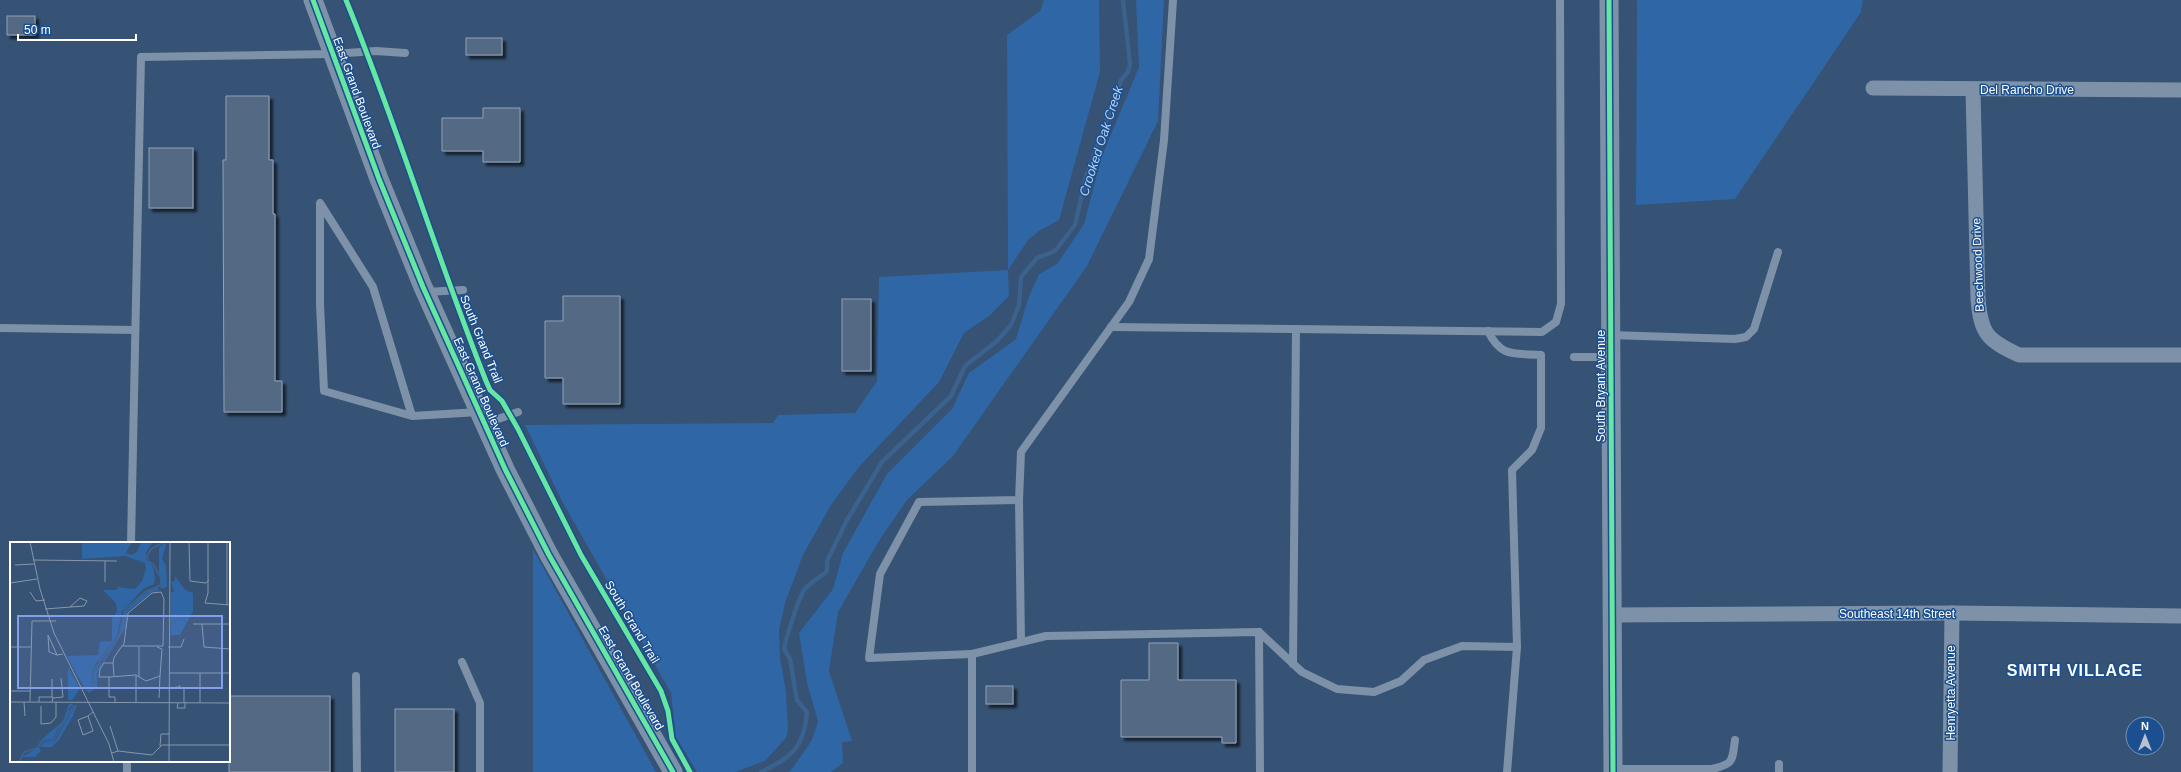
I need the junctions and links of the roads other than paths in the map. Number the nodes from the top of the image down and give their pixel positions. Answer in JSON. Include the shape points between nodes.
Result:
{"nodes":[{"id":1,"x":313,"y":0,"type":"edge"},
{"id":2,"x":1173,"y":0,"type":"edge"},
{"id":3,"x":1560,"y":0,"type":"edge"},
{"id":4,"x":1609,"y":0,"type":"edge"},
{"id":5,"x":332,"y":54,"type":"junction"},
{"id":6,"x":405,"y":54,"type":"dead end"},
{"id":7,"x":1873,"y":88,"type":"dead end"},
{"id":8,"x":1973,"y":90,"type":"junction"},
{"id":9,"x":2181,"y":90,"type":"edge"},
{"id":10,"x":1778,"y":252,"type":"dead end"},
{"id":11,"x":463,"y":290,"type":"dead end"},
{"id":12,"x":425,"y":292,"type":"junction"},
{"id":13,"x":1111,"y":327,"type":"junction"},
{"id":14,"x":0,"y":328,"type":"edge"},
{"id":15,"x":1296,"y":329,"type":"junction"},
{"id":16,"x":135,"y":330,"type":"junction"},
{"id":17,"x":1488,"y":331,"type":"junction"},
{"id":18,"x":1610,"y":335,"type":"junction"},
{"id":19,"x":2181,"y":355,"type":"edge"},
{"id":20,"x":1574,"y":357,"type":"dead end"},
{"id":21,"x":1611,"y":357,"type":"junction"},
{"id":22,"x":518,"y":412,"type":"dead end"},
{"id":23,"x":412,"y":416,"type":"junction"},
{"id":24,"x":482,"y":418,"type":"junction"},
{"id":25,"x":1019,"y":500,"type":"junction"},
{"id":26,"x":131,"y":542,"type":"edge"},
{"id":27,"x":1612,"y":614,"type":"junction"},
{"id":28,"x":1952,"y":614,"type":"junction"},
{"id":29,"x":2181,"y":616,"type":"edge"},
{"id":30,"x":1259,"y":632,"type":"junction"},
{"id":31,"x":1021,"y":642,"type":"junction"},
{"id":32,"x":1517,"y":647,"type":"junction"},
{"id":33,"x":972,"y":654,"type":"junction"},
{"id":34,"x":462,"y":662,"type":"dead end"},
{"id":35,"x":1293,"y":664,"type":"junction"},
{"id":36,"x":356,"y":676,"type":"dead end"},
{"id":37,"x":1735,"y":740,"type":"dead end"},
{"id":38,"x":1613,"y":770,"type":"edge"},
{"id":39,"x":357,"y":772,"type":"edge"},
{"id":40,"x":480,"y":772,"type":"edge"},
{"id":41,"x":673,"y":772,"type":"edge"},
{"id":42,"x":972,"y":772,"type":"edge"},
{"id":43,"x":1260,"y":772,"type":"edge"},
{"id":44,"x":1507,"y":772,"type":"edge"},
{"id":45,"x":1950,"y":772,"type":"edge"}],
"edges":[{"from":1,"to":5,"type":"street","name":"East Grand Boulevard"},
{"from":2,"to":13,"type":"lane","via":[[1164,140],[1149,259],[1129,302]]},
{"from":3,"to":17,"type":"lane","via":[[1561,304],[1556,322],[1542,332]]},
{"from":4,"to":18,"type":"street","name":"South Bryant Avenue"},
{"from":5,"to":6,"type":"lane","via":[[376,51]]},
{"from":5,"to":12,"type":"street","name":"East Grand Boulevard"},
{"from":5,"to":16,"type":"lane","via":[[141,57]]},
{"from":7,"to":8,"type":"street","name":"Del Rancho Drive"},
{"from":8,"to":9,"type":"street","name":"Del Rancho Drive"},
{"from":8,"to":19,"type":"street","name":"Beechwood Drive","via":[[1978,299],[1980,322],[1987,335],[2004,348],[2019,355]]},
{"from":10,"to":18,"type":"lane","via":[[1754,329],[1746,337],[1735,339]]},
{"from":11,"to":12,"type":"lane"},
{"from":12,"to":24,"type":"street","name":"East Grand Boulevard"},
{"from":13,"to":15,"type":"lane"},
{"from":13,"to":25,"type":"lane","via":[[1021,452]]},
{"from":14,"to":16,"type":"lane"},
{"from":15,"to":17,"type":"lane"},
{"from":15,"to":35,"type":"lane"},
{"from":16,"to":26,"type":"lane"},
{"from":17,"to":32,"type":"lane","via":[[1493,342],[1504,352],[1540,355],[1541,428],[1532,450],[1512,470]]},
{"from":18,"to":21,"type":"street","name":"South Bryant Avenue"},
{"from":20,"to":21,"type":"lane"},
{"from":21,"to":27,"type":"street","name":"South Bryant Avenue"},
{"from":22,"to":24,"type":"lane"},
{"from":23,"to":23,"type":"lane","via":[[324,391],[320,304],[320,203],[373,287]]},
{"from":23,"to":24,"type":"lane"},
{"from":24,"to":41,"type":"street","name":"East Grand Boulevard","via":[[549,555]]},
{"from":25,"to":31,"type":"lane"},
{"from":25,"to":33,"type":"lane","via":[[919,502],[880,574],[869,658]]},
{"from":27,"to":28,"type":"street","name":"Southeast 14th Street"},
{"from":27,"to":38,"type":"street","name":"South Bryant Avenue"},
{"from":28,"to":29,"type":"street","name":"Southeast 14th Street"},
{"from":28,"to":45,"type":"street","name":"Henryetta Avenue"},
{"from":30,"to":31,"type":"lane","via":[[1046,636]]},
{"from":30,"to":35,"type":"lane"},
{"from":30,"to":43,"type":"lane"},
{"from":31,"to":33,"type":"lane"},
{"from":32,"to":35,"type":"lane","via":[[1462,646],[1424,660],[1401,681],[1374,692],[1337,689],[1302,672]]},
{"from":32,"to":44,"type":"lane"},
{"from":33,"to":42,"type":"lane"},
{"from":34,"to":40,"type":"lane","via":[[480,703]]},
{"from":36,"to":39,"type":"lane"},
{"from":37,"to":38,"type":"lane","via":[[1732,761],[1727,766],[1712,769]]}]}
